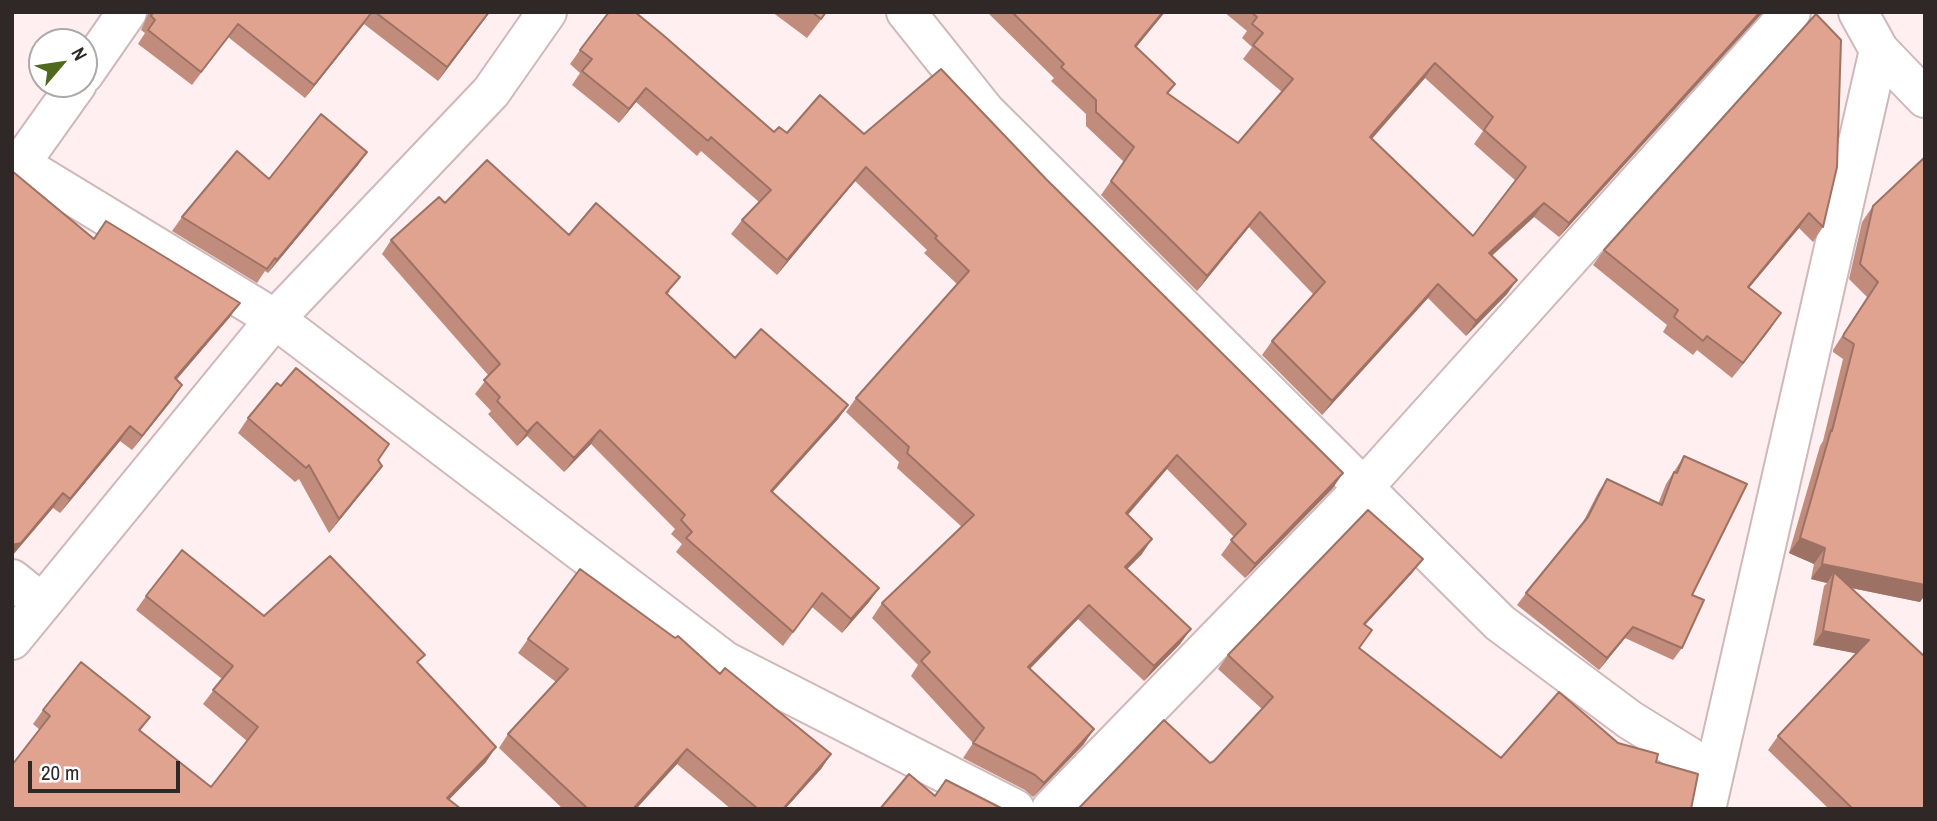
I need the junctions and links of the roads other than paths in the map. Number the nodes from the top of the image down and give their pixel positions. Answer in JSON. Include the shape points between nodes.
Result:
{"nodes":[{"id":1,"x":127,"y":12,"type":"edge"},
{"id":2,"x":547,"y":12,"type":"edge"},
{"id":3,"x":906,"y":12,"type":"edge"},
{"id":4,"x":1791,"y":12,"type":"edge"},
{"id":5,"x":1858,"y":12,"type":"edge"},
{"id":6,"x":1879,"y":50,"type":"junction"},
{"id":7,"x":98,"y":54,"type":"edge"},
{"id":8,"x":66,"y":98,"type":"edge"},
{"id":9,"x":1925,"y":98,"type":"edge"},
{"id":10,"x":16,"y":162,"type":"edge"},
{"id":11,"x":275,"y":319,"type":"junction"},
{"id":12,"x":1364,"y":487,"type":"junction"},
{"id":13,"x":12,"y":579,"type":"edge"},
{"id":14,"x":41,"y":603,"type":"junction"},
{"id":15,"x":12,"y":640,"type":"edge"},
{"id":16,"x":1710,"y":791,"type":"edge"},
{"id":17,"x":1016,"y":809,"type":"edge"},
{"id":18,"x":1051,"y":809,"type":"edge"}],
"edges":[{"from":1,"to":7,"type":"street"},
{"from":2,"to":11,"type":"street","via":[[491,92]]},
{"from":3,"to":12,"type":"street","via":[[986,112]]},
{"from":4,"to":12,"type":"street"},
{"from":5,"to":6,"type":"street"},
{"from":6,"to":9,"type":"street"},
{"from":6,"to":16,"type":"street"},
{"from":8,"to":10,"type":"street"},
{"from":10,"to":11,"type":"street"},
{"from":11,"to":14,"type":"street"},
{"from":11,"to":17,"type":"street","via":[[725,661]]},
{"from":12,"to":16,"type":"street","via":[[1500,623],[1630,720]]},
{"from":12,"to":18,"type":"street"},
{"from":13,"to":14,"type":"street"},
{"from":14,"to":15,"type":"street"}]}
